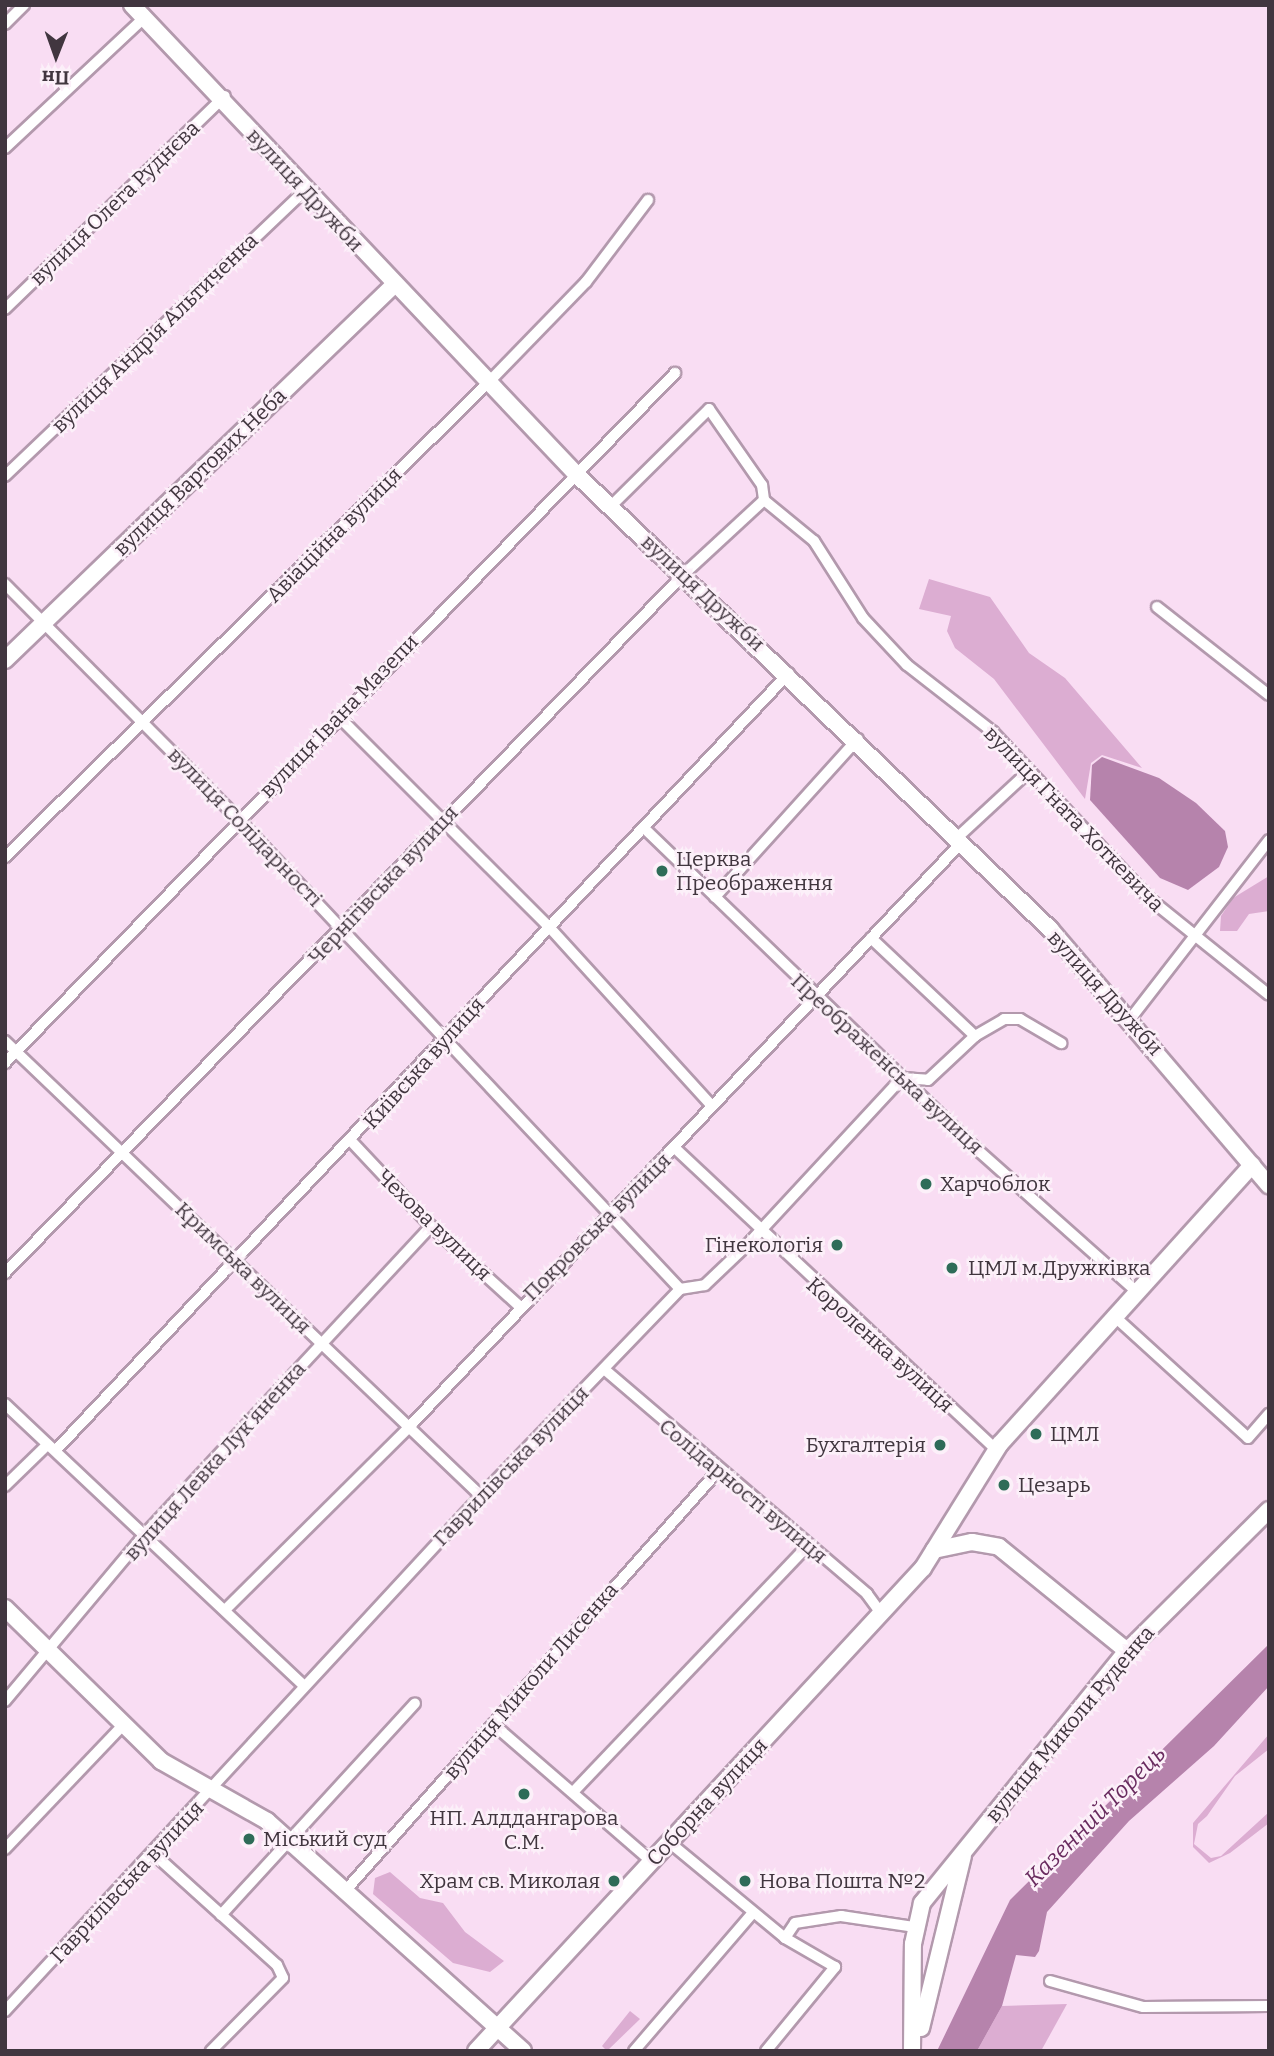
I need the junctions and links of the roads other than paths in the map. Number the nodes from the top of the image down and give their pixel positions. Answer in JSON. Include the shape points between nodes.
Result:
{"nodes":[{"id":1,"x":24,"y":5,"type":"edge"},
{"id":2,"x":132,"y":5,"type":"edge"},
{"id":3,"x":144,"y":18,"type":"junction"},
{"id":4,"x":5,"y":23,"type":"edge"},
{"id":5,"x":223,"y":98,"type":"junction"},
{"id":6,"x":5,"y":148,"type":"edge"},
{"id":7,"x":305,"y":190,"type":"junction"},
{"id":8,"x":648,"y":200,"type":"dead end"},
{"id":9,"x":395,"y":284,"type":"junction"},
{"id":10,"x":5,"y":309,"type":"edge"},
{"id":11,"x":675,"y":373,"type":"dead end"},
{"id":12,"x":487,"y":384,"type":"junction"},
{"id":13,"x":577,"y":475,"type":"junction"},
{"id":14,"x":5,"y":476,"type":"edge"},
{"id":15,"x":764,"y":500,"type":"junction"},
{"id":16,"x":611,"y":506,"type":"junction"},
{"id":17,"x":684,"y":574,"type":"junction"},
{"id":18,"x":5,"y":584,"type":"edge"},
{"id":19,"x":1157,"y":607,"type":"dead end"},
{"id":20,"x":44,"y":623,"type":"junction"},
{"id":21,"x":5,"y":660,"type":"edge"},
{"id":22,"x":789,"y":673,"type":"junction"},
{"id":23,"x":1269,"y":695,"type":"edge"},
{"id":24,"x":338,"y":716,"type":"junction"},
{"id":25,"x":145,"y":722,"type":"junction"},
{"id":26,"x":858,"y":739,"type":"junction"},
{"id":27,"x":1027,"y":773,"type":"junction"},
{"id":28,"x":239,"y":820,"type":"junction"},
{"id":29,"x":440,"y":824,"type":"junction"},
{"id":30,"x":645,"y":829,"type":"junction"},
{"id":31,"x":961,"y":839,"type":"junction"},
{"id":32,"x":1269,"y":840,"type":"edge"},
{"id":33,"x":5,"y":857,"type":"edge"},
{"id":34,"x":715,"y":897,"type":"junction"},
{"id":35,"x":551,"y":929,"type":"junction"},
{"id":36,"x":343,"y":930,"type":"junction"},
{"id":37,"x":871,"y":938,"type":"junction"},
{"id":38,"x":1193,"y":938,"type":"junction"},
{"id":39,"x":1269,"y":995,"type":"edge"},
{"id":40,"x":815,"y":996,"type":"junction"},
{"id":41,"x":1131,"y":1018,"type":"junction"},
{"id":42,"x":975,"y":1036,"type":"junction"},
{"id":43,"x":444,"y":1037,"type":"junction"},
{"id":44,"x":5,"y":1041,"type":"edge"},
{"id":45,"x":1061,"y":1043,"type":"dead end"},
{"id":46,"x":17,"y":1052,"type":"junction"},
{"id":47,"x":5,"y":1063,"type":"edge"},
{"id":48,"x":902,"y":1078,"type":"junction"},
{"id":49,"x":710,"y":1104,"type":"junction"},
{"id":50,"x":352,"y":1142,"type":"junction"},
{"id":51,"x":676,"y":1149,"type":"junction"},
{"id":52,"x":123,"y":1153,"type":"junction"},
{"id":53,"x":1252,"y":1165,"type":"junction"},
{"id":54,"x":1269,"y":1185,"type":"edge"},
{"id":55,"x":611,"y":1210,"type":"junction"},
{"id":56,"x":431,"y":1226,"type":"junction"},
{"id":57,"x":759,"y":1226,"type":"junction"},
{"id":58,"x":234,"y":1260,"type":"junction"},
{"id":59,"x":5,"y":1273,"type":"edge"},
{"id":60,"x":680,"y":1289,"type":"junction"},
{"id":61,"x":1137,"y":1292,"type":"junction"},
{"id":62,"x":518,"y":1305,"type":"junction"},
{"id":63,"x":1114,"y":1316,"type":"junction"},
{"id":64,"x":322,"y":1344,"type":"junction"},
{"id":65,"x":604,"y":1369,"type":"junction"},
{"id":66,"x":5,"y":1404,"type":"edge"},
{"id":67,"x":1269,"y":1414,"type":"edge"},
{"id":68,"x":412,"y":1424,"type":"junction"},
{"id":69,"x":52,"y":1447,"type":"junction"},
{"id":70,"x":997,"y":1450,"type":"junction"},
{"id":71,"x":718,"y":1471,"type":"junction"},
{"id":72,"x":5,"y":1486,"type":"edge"},
{"id":73,"x":481,"y":1496,"type":"junction"},
{"id":74,"x":1269,"y":1510,"type":"edge"},
{"id":75,"x":145,"y":1534,"type":"junction"},
{"id":76,"x":808,"y":1545,"type":"junction"},
{"id":77,"x":934,"y":1550,"type":"junction"},
{"id":78,"x":5,"y":1608,"type":"edge"},
{"id":79,"x":225,"y":1610,"type":"junction"},
{"id":80,"x":881,"y":1614,"type":"junction"},
{"id":81,"x":1127,"y":1651,"type":"junction"},
{"id":82,"x":51,"y":1653,"type":"junction"},
{"id":83,"x":304,"y":1686,"type":"junction"},
{"id":84,"x":5,"y":1701,"type":"edge"},
{"id":85,"x":415,"y":1703,"type":"dead end"},
{"id":86,"x":494,"y":1722,"type":"junction"},
{"id":87,"x":124,"y":1724,"type":"junction"},
{"id":88,"x":216,"y":1788,"type":"junction"},
{"id":89,"x":576,"y":1789,"type":"junction"},
{"id":90,"x":608,"y":1825,"type":"junction"},
{"id":91,"x":669,"y":1842,"type":"junction"},
{"id":92,"x":292,"y":1844,"type":"junction"},
{"id":93,"x":5,"y":1849,"type":"edge"},
{"id":94,"x":964,"y":1851,"type":"junction"},
{"id":95,"x":153,"y":1854,"type":"junction"},
{"id":96,"x":652,"y":1861,"type":"junction"},
{"id":97,"x":345,"y":1891,"type":"junction"},
{"id":98,"x":221,"y":1915,"type":"junction"},
{"id":99,"x":751,"y":1916,"type":"junction"},
{"id":100,"x":915,"y":1927,"type":"junction"},
{"id":101,"x":785,"y":1938,"type":"junction"},
{"id":102,"x":1050,"y":1981,"type":"dead end"},
{"id":103,"x":1269,"y":2006,"type":"edge"},
{"id":104,"x":6,"y":2008,"type":"edge"},
{"id":105,"x":496,"y":2028,"type":"junction"},
{"id":106,"x":211,"y":2051,"type":"edge"},
{"id":107,"x":476,"y":2051,"type":"edge"},
{"id":108,"x":523,"y":2051,"type":"edge"},
{"id":109,"x":634,"y":2051,"type":"edge"},
{"id":110,"x":766,"y":2051,"type":"edge"},
{"id":111,"x":914,"y":2051,"type":"edge"}],
"edges":[{"from":1,"to":4,"type":"street"},
{"from":2,"to":3,"type":"street","name":"вулиця Дружби"},
{"from":3,"to":5,"type":"street","name":"вулиця Дружби"},
{"from":3,"to":6,"type":"street"},
{"from":5,"to":7,"type":"street","name":"вулиця Дружби"},
{"from":5,"to":10,"type":"street","name":"вулиця Олега Руднєва"},
{"from":7,"to":9,"type":"street","name":"вулиця Дружби"},
{"from":7,"to":14,"type":"street","name":"вулиця Андрія Альтиченка"},
{"from":8,"to":12,"type":"street","name":"Авіаційна вулиця","via":[[586,282]]},
{"from":9,"to":12,"type":"street","name":"вулиця Дружби"},
{"from":9,"to":20,"type":"street","name":"вулиця Вартових Неба"},
{"from":11,"to":13,"type":"street","name":"вулиця Івана Мазепи"},
{"from":12,"to":13,"type":"street","name":"вулиця Дружби"},
{"from":12,"to":25,"type":"street","name":"Авіаційна вулиця"},
{"from":13,"to":16,"type":"street","name":"вулиця Дружби"},
{"from":13,"to":24,"type":"street","name":"вулиця Івана Мазепи"},
{"from":15,"to":16,"type":"street","name":"вулиця Гната Хоткевича","via":[[762,485],[709,409]]},
{"from":15,"to":17,"type":"street","name":"Чернігівська вулиця"},
{"from":15,"to":27,"type":"street","name":"вулиця Гната Хоткевича","via":[[814,541],[863,618],[907,666],[993,732]]},
{"from":16,"to":17,"type":"street","name":"вулиця Дружби"},
{"from":17,"to":22,"type":"street","name":"вулиця Дружби"},
{"from":17,"to":29,"type":"street","name":"Чернігівська вулиця"},
{"from":18,"to":20,"type":"street","name":"вулиця Солідарності"},
{"from":19,"to":23,"type":"street"},
{"from":20,"to":21,"type":"street","name":"вулиця Вартових Неба"},
{"from":20,"to":25,"type":"street","name":"вулиця Солідарності"},
{"from":22,"to":26,"type":"street","name":"вулиця Дружби"},
{"from":22,"to":30,"type":"street","name":"Київська вулиця"},
{"from":24,"to":28,"type":"street","name":"вулиця Івана Мазепи"},
{"from":24,"to":29,"type":"street"},
{"from":25,"to":28,"type":"street","name":"вулиця Солідарності"},
{"from":25,"to":33,"type":"street","name":"Авіаційна вулиця"},
{"from":26,"to":31,"type":"street","name":"вулиця Дружби"},
{"from":26,"to":34,"type":"street"},
{"from":27,"to":31,"type":"street","name":"Покровська вулиця"},
{"from":27,"to":38,"type":"street","name":"вулиця Гната Хоткевича"},
{"from":28,"to":36,"type":"street","name":"вулиця Солідарності"},
{"from":28,"to":46,"type":"street","name":"вулиця Івана Мазепи"},
{"from":29,"to":35,"type":"street"},
{"from":29,"to":36,"type":"street","name":"Чернігівська вулиця"},
{"from":30,"to":34,"type":"street","name":"Преображенська вулиця"},
{"from":30,"to":35,"type":"street","name":"Київська вулиця"},
{"from":31,"to":37,"type":"street","name":"Покровська вулиця"},
{"from":31,"to":41,"type":"street","name":"вулиця Дружби"},
{"from":32,"to":38,"type":"street"},
{"from":34,"to":40,"type":"street","name":"Преображенська вулиця"},
{"from":35,"to":43,"type":"street","name":"Київська вулиця"},
{"from":35,"to":49,"type":"street"},
{"from":36,"to":43,"type":"street","name":"вулиця Солідарності"},
{"from":36,"to":52,"type":"street","name":"Чернігівська вулиця"},
{"from":37,"to":40,"type":"street","name":"Покровська вулиця"},
{"from":37,"to":42,"type":"street"},
{"from":38,"to":39,"type":"street","name":"вулиця Гната Хоткевича"},
{"from":38,"to":41,"type":"street"},
{"from":40,"to":48,"type":"street","name":"Преображенська вулиця"},
{"from":40,"to":49,"type":"street","name":"Покровська вулиця"},
{"from":41,"to":53,"type":"street","name":"вулиця Дружби"},
{"from":42,"to":45,"type":"street","via":[[1004,1019],[1020,1020]]},
{"from":42,"to":48,"type":"street","via":[[928,1080]]},
{"from":43,"to":50,"type":"street","name":"Київська вулиця"},
{"from":43,"to":55,"type":"street","name":"вулиця Солідарності"},
{"from":44,"to":46,"type":"street","name":"Кримська вулиця"},
{"from":46,"to":47,"type":"street","name":"вулиця Івана Мазепи"},
{"from":46,"to":52,"type":"street","name":"Кримська вулиця"},
{"from":48,"to":57,"type":"street","name":"Гаврилівська вулиця"},
{"from":48,"to":61,"type":"street","name":"Преображенська вулиця"},
{"from":49,"to":51,"type":"street","name":"Покровська вулиця"},
{"from":50,"to":56,"type":"street","name":"Чехова вулиця"},
{"from":50,"to":58,"type":"street","name":"Київська вулиця"},
{"from":51,"to":55,"type":"street","name":"Покровська вулиця"},
{"from":51,"to":57,"type":"street","name":"Короленка вулиця"},
{"from":52,"to":58,"type":"street","name":"Кримська вулиця"},
{"from":52,"to":59,"type":"street","name":"Чернігівська вулиця"},
{"from":53,"to":54,"type":"street","name":"вулиця Дружби"},
{"from":53,"to":61,"type":"street","name":"Соборна вулиця"},
{"from":55,"to":60,"type":"street","name":"вулиця Солідарності"},
{"from":55,"to":62,"type":"street","name":"Покровська вулиця"},
{"from":56,"to":62,"type":"street","name":"Чехова вулиця"},
{"from":56,"to":64,"type":"street","name":"вулиця Левка Лук'яненка"},
{"from":57,"to":60,"type":"street","name":"Гаврилівська вулиця","via":[[705,1285]]},
{"from":57,"to":70,"type":"street","name":"Короленка вулиця","via":[[773,1247]]},
{"from":58,"to":64,"type":"street","name":"Кримська вулиця"},
{"from":58,"to":69,"type":"street","name":"Київська вулиця"},
{"from":60,"to":65,"type":"street","name":"Гаврилівська вулиця"},
{"from":61,"to":63,"type":"street","name":"Соборна вулиця"},
{"from":62,"to":68,"type":"street","name":"Покровська вулиця"},
{"from":63,"to":67,"type":"street","via":[[1248,1438]]},
{"from":63,"to":70,"type":"street","name":"Соборна вулиця"},
{"from":64,"to":68,"type":"street","name":"Кримська вулиця"},
{"from":64,"to":75,"type":"street","name":"вулиця Левка Лук'яненка"},
{"from":65,"to":71,"type":"street","name":"Солідарності вулиця"},
{"from":65,"to":73,"type":"street","name":"Гаврилівська вулиця"},
{"from":66,"to":69,"type":"street"},
{"from":68,"to":73,"type":"street","name":"Кримська вулиця"},
{"from":68,"to":79,"type":"street","name":"Покровська вулиця"},
{"from":69,"to":72,"type":"street","name":"Київська вулиця"},
{"from":69,"to":75,"type":"street"},
{"from":70,"to":77,"type":"street","name":"Соборна вулиця"},
{"from":71,"to":76,"type":"street","name":"Солідарності вулиця"},
{"from":71,"to":86,"type":"street","name":"вулиця Миколи Лисенка"},
{"from":73,"to":83,"type":"street","name":"Гаврилівська вулиця"},
{"from":74,"to":81,"type":"street","name":"вулиця Миколи Руденка"},
{"from":75,"to":79,"type":"street"},
{"from":75,"to":82,"type":"street","name":"вулиця Левка Лук'яненка"},
{"from":76,"to":80,"type":"street","name":"Солідарності вулиця"},
{"from":76,"to":89,"type":"street"},
{"from":77,"to":80,"type":"street","name":"Соборна вулиця"},
{"from":77,"to":81,"type":"street","via":[[972,1542],[999,1547]]},
{"from":78,"to":82,"type":"street"},
{"from":79,"to":83,"type":"street"},
{"from":80,"to":91,"type":"street","name":"Соборна вулиця"},
{"from":81,"to":94,"type":"street","name":"вулиця Миколи Руденка"},
{"from":82,"to":84,"type":"street","name":"вулиця Левка Лук'яненка"},
{"from":82,"to":87,"type":"street"},
{"from":83,"to":88,"type":"street","name":"Гаврилівська вулиця"},
{"from":85,"to":92,"type":"street","via":[[305,1819]]},
{"from":86,"to":89,"type":"street"},
{"from":86,"to":90,"type":"street"},
{"from":86,"to":97,"type":"street","name":"вулиця Миколи Лисенка"},
{"from":87,"to":88,"type":"street","via":[[161,1761]]},
{"from":87,"to":93,"type":"street"},
{"from":88,"to":92,"type":"street"},
{"from":88,"to":95,"type":"street","name":"Гаврилівська вулиця"},
{"from":89,"to":90,"type":"street","via":[[606,1814]]},
{"from":90,"to":96,"type":"street"},
{"from":91,"to":96,"type":"street","name":"Соборна вулиця"},
{"from":91,"to":99,"type":"street"},
{"from":92,"to":97,"type":"street"},
{"from":92,"to":98,"type":"street"},
{"from":94,"to":100,"type":"street","name":"вулиця Миколи Руденка","via":[[922,1903]]},
{"from":94,"to":111,"type":"street","name":"вулиця Миколи Руденка"},
{"from":95,"to":98,"type":"street"},
{"from":95,"to":104,"type":"street","name":"Гаврилівська вулиця"},
{"from":96,"to":105,"type":"street","name":"Соборна вулиця"},
{"from":97,"to":105,"type":"street"},
{"from":98,"to":106,"type":"street","via":[[283,1978]]},
{"from":99,"to":101,"type":"street"},
{"from":99,"to":109,"type":"street"},
{"from":100,"to":101,"type":"street","via":[[841,1916],[795,1923]]},
{"from":100,"to":111,"type":"street"},
{"from":101,"to":110,"type":"street","via":[[835,1967]]},
{"from":102,"to":103,"type":"street","via":[[1143,2007]]},
{"from":105,"to":107,"type":"street","name":"Соборна вулиця"},
{"from":105,"to":108,"type":"street"}]}
